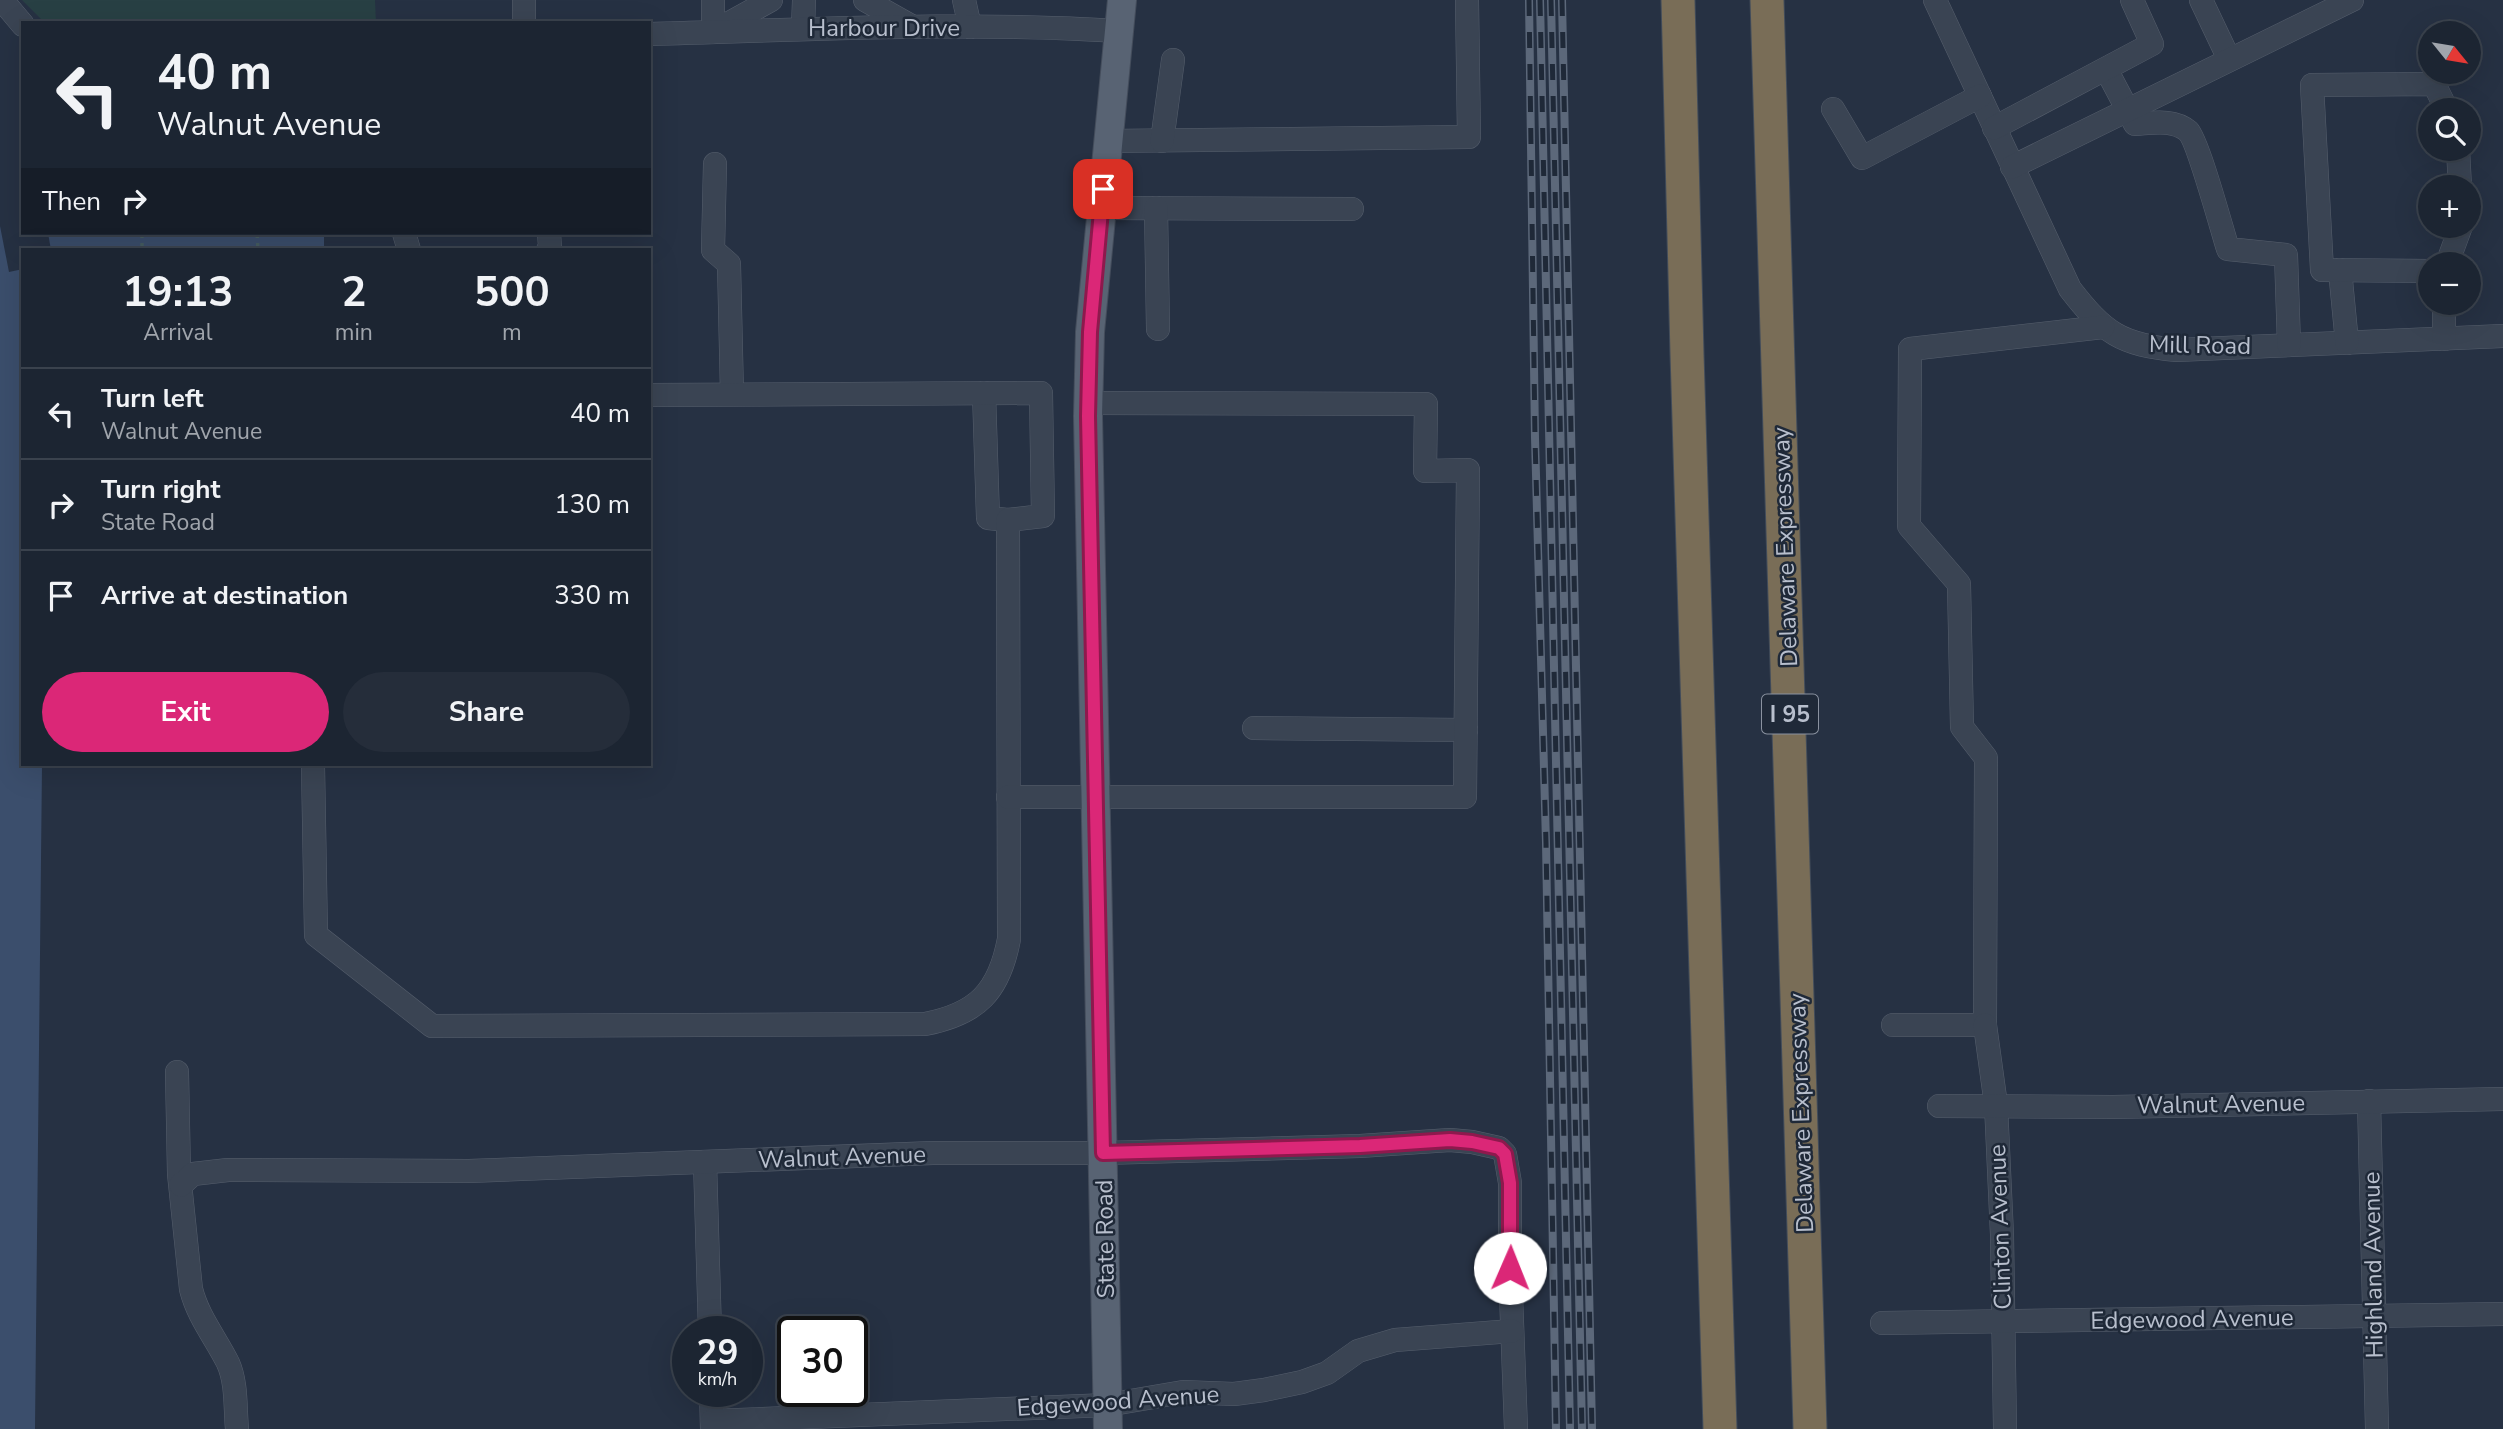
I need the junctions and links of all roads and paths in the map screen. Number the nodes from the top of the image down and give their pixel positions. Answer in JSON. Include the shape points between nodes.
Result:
{"nodes":[{"id":1,"x":2,"y":0,"type":"edge"},
{"id":2,"x":524,"y":0,"type":"edge"},
{"id":3,"x":713,"y":0,"type":"edge"},
{"id":4,"x":771,"y":0,"type":"edge"},
{"id":5,"x":804,"y":0,"type":"edge"},
{"id":6,"x":865,"y":0,"type":"edge"},
{"id":7,"x":964,"y":0,"type":"edge"},
{"id":8,"x":1122,"y":0,"type":"edge"},
{"id":9,"x":1468,"y":0,"type":"edge"},
{"id":10,"x":1678,"y":0,"type":"edge"},
{"id":11,"x":1767,"y":0,"type":"edge"},
{"id":12,"x":1935,"y":0,"type":"edge"},
{"id":13,"x":2132,"y":0,"type":"edge"},
{"id":14,"x":2201,"y":0,"type":"edge"},
{"id":15,"x":2352,"y":0,"type":"edge"},
{"id":16,"x":2327,"y":5,"type":"edge"},
{"id":17,"x":524,"y":21,"type":"edge"},
{"id":18,"x":21,"y":23,"type":"edge"},
{"id":19,"x":970,"y":27,"type":"junction"},
{"id":20,"x":803,"y":28,"type":"junction"},
{"id":21,"x":916,"y":28,"type":"junction"},
{"id":22,"x":1119,"y":31,"type":"junction"},
{"id":23,"x":713,"y":33,"type":"junction"},
{"id":24,"x":651,"y":34,"type":"edge"},
{"id":25,"x":2229,"y":59,"type":"junction"},
{"id":26,"x":1173,"y":60,"type":"dead end"},
{"id":27,"x":2106,"y":69,"type":"junction"},
{"id":28,"x":1980,"y":96,"type":"junction"},
{"id":29,"x":2441,"y":98,"type":"edge"},
{"id":30,"x":1833,"y":108,"type":"dead end"},
{"id":31,"x":2128,"y":111,"type":"junction"},
{"id":32,"x":1994,"y":128,"type":"junction"},
{"id":33,"x":1107,"y":141,"type":"junction"},
{"id":34,"x":1163,"y":141,"type":"junction"},
{"id":35,"x":715,"y":164,"type":"dead end"},
{"id":36,"x":2012,"y":167,"type":"junction"},
{"id":37,"x":1101,"y":208,"type":"junction"},
{"id":38,"x":1156,"y":208,"type":"junction"},
{"id":39,"x":1352,"y":209,"type":"dead end"},
{"id":40,"x":2340,"y":270,"type":"junction"},
{"id":41,"x":2418,"y":271,"type":"edge"},
{"id":42,"x":2444,"y":315,"type":"edge"},
{"id":43,"x":2103,"y":327,"type":"junction"},
{"id":44,"x":1158,"y":329,"type":"dead end"},
{"id":45,"x":2503,"y":336,"type":"edge"},
{"id":46,"x":2444,"y":339,"type":"junction"},
{"id":47,"x":2347,"y":343,"type":"junction"},
{"id":48,"x":2289,"y":345,"type":"junction"},
{"id":49,"x":984,"y":393,"type":"junction"},
{"id":50,"x":732,"y":394,"type":"junction"},
{"id":51,"x":651,"y":395,"type":"edge"},
{"id":52,"x":1088,"y":403,"type":"junction"},
{"id":53,"x":1008,"y":520,"type":"junction"},
{"id":54,"x":1254,"y":728,"type":"dead end"},
{"id":55,"x":1466,"y":730,"type":"junction"},
{"id":56,"x":313,"y":766,"type":"edge"},
{"id":57,"x":1008,"y":797,"type":"junction"},
{"id":58,"x":1096,"y":798,"type":"junction"},
{"id":59,"x":1893,"y":1025,"type":"dead end"},
{"id":60,"x":1985,"y":1025,"type":"junction"},
{"id":61,"x":177,"y":1072,"type":"dead end"},
{"id":62,"x":2503,"y":1099,"type":"edge"},
{"id":63,"x":2369,"y":1101,"type":"junction"},
{"id":64,"x":1996,"y":1105,"type":"junction"},
{"id":65,"x":1939,"y":1106,"type":"dead end"},
{"id":66,"x":1103,"y":1153,"type":"junction"},
{"id":67,"x":705,"y":1162,"type":"junction"},
{"id":68,"x":181,"y":1185,"type":"junction"},
{"id":69,"x":2503,"y":1314,"type":"edge"},
{"id":70,"x":710,"y":1316,"type":"edge"},
{"id":71,"x":2374,"y":1317,"type":"junction"},
{"id":72,"x":2003,"y":1322,"type":"junction"},
{"id":73,"x":1882,"y":1323,"type":"dead end"},
{"id":74,"x":1512,"y":1331,"type":"junction"},
{"id":75,"x":711,"y":1407,"type":"edge"},
{"id":76,"x":1108,"y":1417,"type":"edge"},
{"id":77,"x":712,"y":1425,"type":"edge"},
{"id":78,"x":237,"y":1429,"type":"edge"},
{"id":79,"x":1516,"y":1429,"type":"edge"},
{"id":80,"x":1720,"y":1429,"type":"edge"},
{"id":81,"x":1810,"y":1429,"type":"edge"},
{"id":82,"x":2005,"y":1429,"type":"edge"},
{"id":83,"x":2377,"y":1429,"type":"edge"}],
"edges":[{"from":1,"to":18,"type":"street"},
{"from":2,"to":17,"type":"street"},
{"from":3,"to":23,"type":"street"},
{"from":4,"to":23,"type":"street"},
{"from":5,"to":20,"type":"street"},
{"from":6,"to":21,"type":"street"},
{"from":7,"to":19,"type":"street"},
{"from":8,"to":22,"type":"main road","name":"State Road"},
{"from":9,"to":34,"type":"street","via":[[1469,137]]},
{"from":10,"to":80,"type":"highway"},
{"from":11,"to":81,"type":"highway","name":"Delaware Expressway","number":"I 95"},
{"from":12,"to":28,"type":"street","name":"Mill Road"},
{"from":13,"to":27,"type":"street","via":[[2152,44]]},
{"from":14,"to":25,"type":"street"},
{"from":15,"to":16,"type":"street"},
{"from":16,"to":25,"type":"street"},
{"from":19,"to":21,"type":"street","name":"Harbour Drive"},
{"from":19,"to":22,"type":"street","name":"Harbour Drive"},
{"from":20,"to":21,"type":"street","name":"Harbour Drive"},
{"from":20,"to":23,"type":"street","name":"Harbour Drive"},
{"from":22,"to":33,"type":"main road","name":"State Road"},
{"from":23,"to":24,"type":"street","name":"Harbour Drive"},
{"from":25,"to":31,"type":"street"},
{"from":26,"to":34,"type":"street"},
{"from":27,"to":31,"type":"street"},
{"from":27,"to":32,"type":"street"},
{"from":28,"to":30,"type":"street","via":[[1862,158]]},
{"from":28,"to":32,"type":"street","name":"Mill Road"},
{"from":29,"to":40,"type":"street","via":[[2434,84],[2312,85],[2322,270]]},
{"from":31,"to":36,"type":"street"},
{"from":31,"to":48,"type":"street","via":[[2135,124],[2169,122],[2189,132],[2228,249],[2286,255]]},
{"from":32,"to":36,"type":"street","name":"Mill Road"},
{"from":33,"to":34,"type":"street"},
{"from":33,"to":37,"type":"main road","name":"State Road"},
{"from":35,"to":50,"type":"street","via":[[713,250],[729,264]]},
{"from":36,"to":43,"type":"street","name":"Mill Road","via":[[2070,289]]},
{"from":37,"to":38,"type":"street"},
{"from":37,"to":52,"type":"main road","name":"State Road"},
{"from":38,"to":39,"type":"street"},
{"from":38,"to":44,"type":"street"},
{"from":40,"to":41,"type":"street"},
{"from":40,"to":47,"type":"street"},
{"from":42,"to":46,"type":"street"},
{"from":43,"to":48,"type":"street","name":"Mill Road","via":[[2131,343],[2164,349]]},
{"from":43,"to":60,"type":"street","name":"Clinton Avenue","via":[[1910,349],[1909,526],[1958,584],[1962,727],[1986,758]]},
{"from":45,"to":46,"type":"street","name":"Mill Road"},
{"from":46,"to":47,"type":"street","name":"Mill Road"},
{"from":47,"to":48,"type":"street","name":"Mill Road"},
{"from":49,"to":50,"type":"street"},
{"from":49,"to":53,"type":"street","via":[[989,518]]},
{"from":49,"to":53,"type":"street","via":[[1041,393],[1043,516]]},
{"from":50,"to":51,"type":"street"},
{"from":52,"to":55,"type":"street","via":[[1426,404],[1425,471],[1468,470]]},
{"from":52,"to":58,"type":"main road","name":"State Road"},
{"from":53,"to":57,"type":"street"},
{"from":54,"to":55,"type":"street"},
{"from":55,"to":58,"type":"street","via":[[1465,797]]},
{"from":56,"to":57,"type":"street","via":[[316,935],[432,1026],[925,1024],[951,1019],[983,998],[1004,965],[1009,939]]},
{"from":57,"to":58,"type":"street"},
{"from":58,"to":66,"type":"main road","name":"State Road"},
{"from":59,"to":60,"type":"street"},
{"from":60,"to":64,"type":"street","name":"Clinton Avenue"},
{"from":61,"to":68,"type":"street"},
{"from":62,"to":63,"type":"street","name":"Walnut Avenue"},
{"from":63,"to":64,"type":"street","name":"Walnut Avenue"},
{"from":63,"to":71,"type":"street","name":"Highland Avenue"},
{"from":64,"to":65,"type":"street","name":"Walnut Avenue"},
{"from":64,"to":72,"type":"street","name":"Clinton Avenue"},
{"from":66,"to":67,"type":"street","name":"Walnut Avenue","via":[[933,1153]]},
{"from":66,"to":74,"type":"street","name":"Walnut Avenue","via":[[1450,1140],[1499,1148],[1505,1154],[1512,1204]]},
{"from":66,"to":76,"type":"main road","name":"State Road"},
{"from":67,"to":68,"type":"street","name":"Walnut Avenue","via":[[469,1171],[203,1171]]},
{"from":67,"to":70,"type":"street"},
{"from":68,"to":78,"type":"street","via":[[195,1307],[228,1363]]},
{"from":69,"to":71,"type":"street","name":"Edgewood Avenue"},
{"from":71,"to":72,"type":"street","name":"Edgewood Avenue"},
{"from":71,"to":83,"type":"street","name":"Highland Avenue"},
{"from":72,"to":73,"type":"street","name":"Edgewood Avenue"},
{"from":72,"to":82,"type":"street","name":"Clinton Avenue"},
{"from":74,"to":76,"type":"street","name":"Edgewood Avenue","via":[[1395,1340],[1369,1346],[1327,1373],[1302,1382],[1234,1394],[1183,1392]]},
{"from":74,"to":79,"type":"street"},
{"from":75,"to":77,"type":"street"},
{"from":76,"to":77,"type":"street","name":"Edgewood Avenue"}]}
